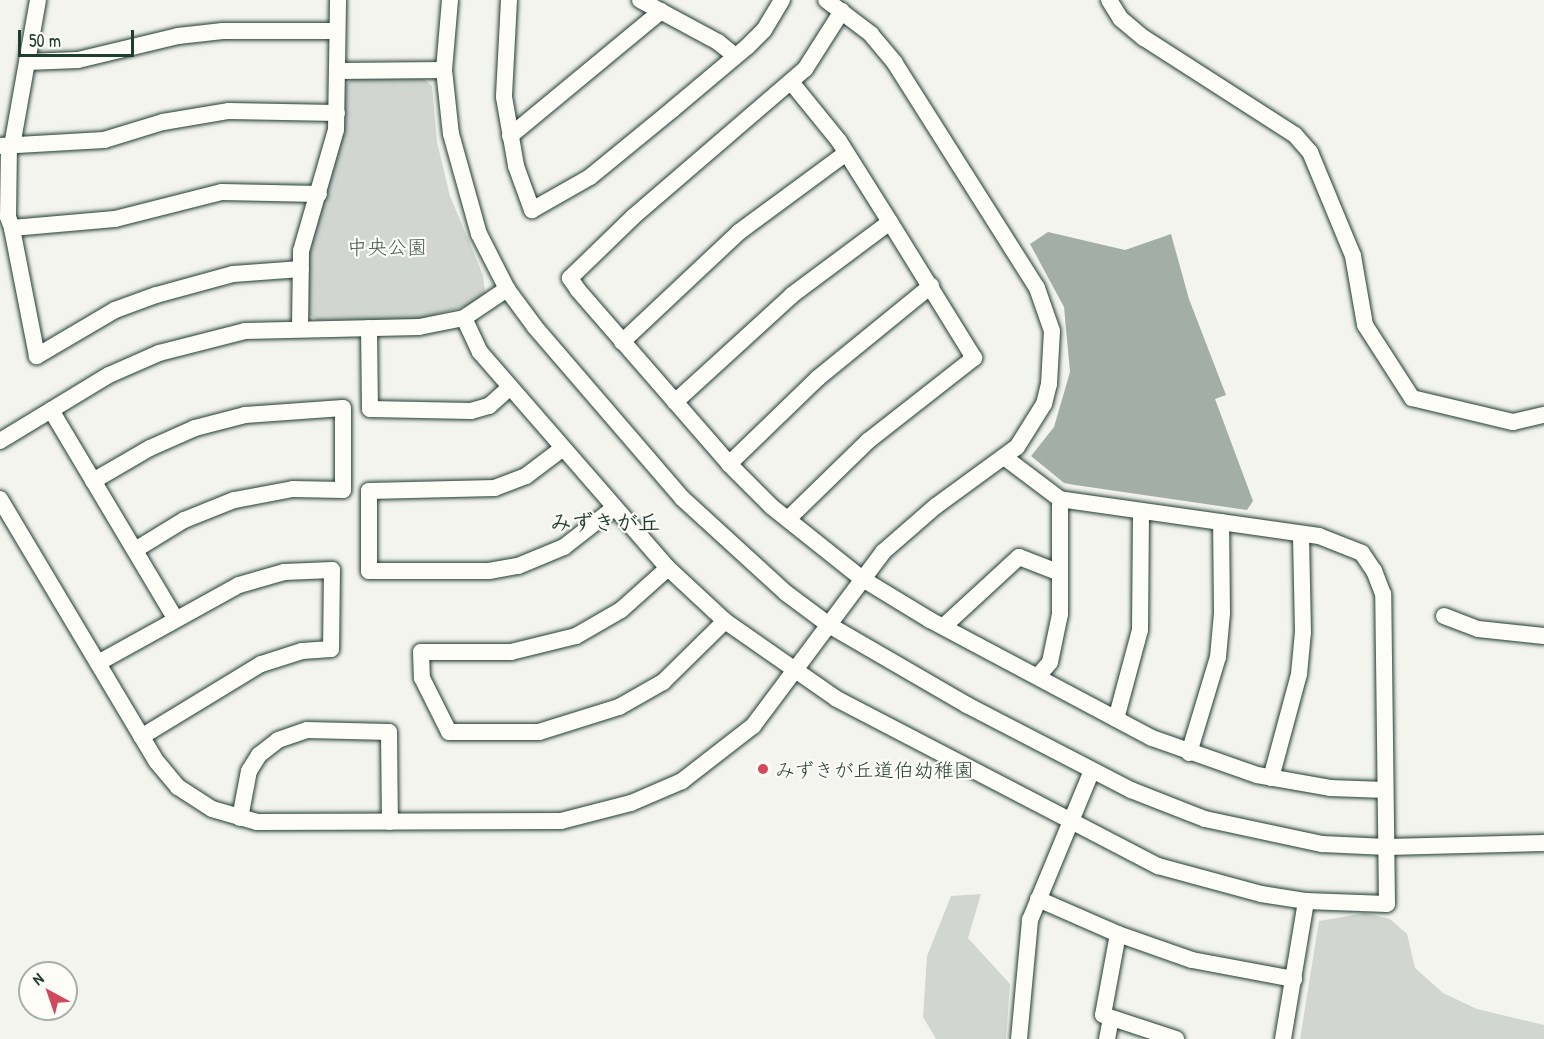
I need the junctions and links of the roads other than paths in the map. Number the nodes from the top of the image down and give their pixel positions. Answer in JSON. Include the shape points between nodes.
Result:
{"nodes":[{"id":1,"x":38,"y":0,"type":"edge"},
{"id":2,"x":338,"y":0,"type":"edge"},
{"id":3,"x":450,"y":0,"type":"edge"},
{"id":4,"x":509,"y":0,"type":"edge"},
{"id":5,"x":640,"y":0,"type":"edge"},
{"id":6,"x":782,"y":0,"type":"edge"},
{"id":7,"x":826,"y":0,"type":"edge"},
{"id":8,"x":1109,"y":0,"type":"edge"},
{"id":9,"x":661,"y":11,"type":"junction"},
{"id":10,"x":842,"y":11,"type":"junction"},
{"id":11,"x":337,"y":31,"type":"junction"},
{"id":12,"x":735,"y":56,"type":"junction"},
{"id":13,"x":27,"y":62,"type":"junction"},
{"id":14,"x":444,"y":70,"type":"junction"},
{"id":15,"x":338,"y":71,"type":"junction"},
{"id":16,"x":791,"y":82,"type":"junction"},
{"id":17,"x":337,"y":113,"type":"junction"},
{"id":18,"x":510,"y":136,"type":"junction"},
{"id":19,"x":7,"y":146,"type":"edge"},
{"id":20,"x":846,"y":153,"type":"junction"},
{"id":21,"x":318,"y":194,"type":"junction"},
{"id":22,"x":890,"y":222,"type":"junction"},
{"id":23,"x":12,"y":228,"type":"junction"},
{"id":24,"x":301,"y":269,"type":"junction"},
{"id":25,"x":931,"y":286,"type":"junction"},
{"id":26,"x":507,"y":289,"type":"junction"},
{"id":27,"x":464,"y":318,"type":"junction"},
{"id":28,"x":300,"y":327,"type":"junction"},
{"id":29,"x":369,"y":328,"type":"junction"},
{"id":30,"x":622,"y":342,"type":"junction"},
{"id":31,"x":509,"y":388,"type":"junction"},
{"id":32,"x":675,"y":402,"type":"junction"},
{"id":33,"x":51,"y":410,"type":"junction"},
{"id":34,"x":1544,"y":415,"type":"edge"},
{"id":35,"x":0,"y":441,"type":"edge"},
{"id":36,"x":563,"y":448,"type":"junction"},
{"id":37,"x":1004,"y":457,"type":"junction"},
{"id":38,"x":729,"y":464,"type":"junction"},
{"id":39,"x":93,"y":481,"type":"junction"},
{"id":40,"x":0,"y":499,"type":"edge"},
{"id":41,"x":1060,"y":499,"type":"junction"},
{"id":42,"x":614,"y":508,"type":"junction"},
{"id":43,"x":1141,"y":511,"type":"junction"},
{"id":44,"x":788,"y":519,"type":"junction"},
{"id":45,"x":1221,"y":522,"type":"junction"},
{"id":46,"x":1301,"y":534,"type":"junction"},
{"id":47,"x":135,"y":550,"type":"junction"},
{"id":48,"x":668,"y":568,"type":"junction"},
{"id":49,"x":1060,"y":573,"type":"junction"},
{"id":50,"x":861,"y":578,"type":"junction"},
{"id":51,"x":1444,"y":616,"type":"dead end"},
{"id":52,"x":175,"y":618,"type":"junction"},
{"id":53,"x":725,"y":621,"type":"junction"},
{"id":54,"x":829,"y":625,"type":"junction"},
{"id":55,"x":944,"y":626,"type":"junction"},
{"id":56,"x":1544,"y":636,"type":"edge"},
{"id":57,"x":98,"y":663,"type":"junction"},
{"id":58,"x":794,"y":669,"type":"junction"},
{"id":59,"x":1038,"y":676,"type":"junction"},
{"id":60,"x":1116,"y":720,"type":"junction"},
{"id":61,"x":141,"y":736,"type":"junction"},
{"id":62,"x":1189,"y":753,"type":"junction"},
{"id":63,"x":1092,"y":770,"type":"junction"},
{"id":64,"x":1271,"y":778,"type":"junction"},
{"id":65,"x":1385,"y":790,"type":"junction"},
{"id":66,"x":240,"y":818,"type":"junction"},
{"id":67,"x":390,"y":822,"type":"junction"},
{"id":68,"x":1072,"y":824,"type":"junction"},
{"id":69,"x":1544,"y":843,"type":"edge"},
{"id":70,"x":1387,"y":847,"type":"junction"},
{"id":71,"x":1038,"y":899,"type":"junction"},
{"id":72,"x":1306,"y":901,"type":"junction"},
{"id":73,"x":1118,"y":934,"type":"junction"},
{"id":74,"x":1294,"y":979,"type":"junction"},
{"id":75,"x":1111,"y":1018,"type":"junction"},
{"id":76,"x":1019,"y":1039,"type":"edge"},
{"id":77,"x":1107,"y":1039,"type":"edge"},
{"id":78,"x":1176,"y":1039,"type":"edge"},
{"id":79,"x":1283,"y":1039,"type":"edge"}],
"edges":[{"from":1,"to":13,"type":"street"},
{"from":2,"to":11,"type":"street"},
{"from":3,"to":14,"type":"street"},
{"from":4,"to":18,"type":"street","via":[[503,79]]},
{"from":5,"to":9,"type":"street"},
{"from":6,"to":12,"type":"street","via":[[764,30]]},
{"from":7,"to":10,"type":"street"},
{"from":8,"to":34,"type":"street","via":[[1125,24],[1295,135],[1312,156],[1353,256],[1365,325],[1412,398],[1513,422]]},
{"from":9,"to":12,"type":"street","via":[[718,42]]},
{"from":9,"to":18,"type":"street"},
{"from":10,"to":16,"type":"street","via":[[820,51]]},
{"from":10,"to":37,"type":"street","via":[[871,34],[895,63],[1043,300],[1053,346],[1049,384],[1031,428]]},
{"from":11,"to":13,"type":"street","via":[[223,31],[178,36],[89,59]]},
{"from":11,"to":15,"type":"street"},
{"from":12,"to":18,"type":"street","via":[[590,177],[532,210]]},
{"from":13,"to":19,"type":"street"},
{"from":14,"to":15,"type":"street"},
{"from":14,"to":26,"type":"street","via":[[451,134],[463,186],[488,254]]},
{"from":15,"to":17,"type":"street"},
{"from":16,"to":20,"type":"street"},
{"from":16,"to":30,"type":"street","via":[[633,217],[570,278]]},
{"from":17,"to":19,"type":"street","via":[[229,111],[163,122],[104,140]]},
{"from":17,"to":21,"type":"street","via":[[330,157]]},
{"from":19,"to":23,"type":"street","via":[[8,217]]},
{"from":20,"to":22,"type":"street"},
{"from":20,"to":30,"type":"street","via":[[739,232]]},
{"from":21,"to":23,"type":"street","via":[[222,192],[115,219]]},
{"from":21,"to":24,"type":"street","via":[[301,251]]},
{"from":22,"to":25,"type":"street"},
{"from":22,"to":32,"type":"street","via":[[792,295]]},
{"from":23,"to":24,"type":"street","via":[[37,357],[115,310],[156,295],[233,274]]},
{"from":24,"to":28,"type":"street"},
{"from":25,"to":38,"type":"street","via":[[818,378]]},
{"from":25,"to":44,"type":"street","via":[[974,358],[868,441]]},
{"from":26,"to":27,"type":"street"},
{"from":26,"to":54,"type":"street","via":[[682,498],[740,554]]},
{"from":27,"to":29,"type":"street","via":[[419,327]]},
{"from":27,"to":31,"type":"street","via":[[480,352]]},
{"from":28,"to":29,"type":"street"},
{"from":28,"to":33,"type":"street","via":[[246,331],[159,353],[109,375]]},
{"from":29,"to":31,"type":"street","via":[[370,408],[471,411],[489,406]]},
{"from":30,"to":32,"type":"street"},
{"from":31,"to":36,"type":"street"},
{"from":32,"to":38,"type":"street"},
{"from":33,"to":35,"type":"street"},
{"from":33,"to":39,"type":"street"},
{"from":36,"to":42,"type":"street"},
{"from":36,"to":42,"type":"street","via":[[526,476],[495,488],[369,490],[369,571],[489,571],[518,566],[564,547]]},
{"from":37,"to":41,"type":"street"},
{"from":37,"to":50,"type":"street","via":[[902,533]]},
{"from":38,"to":44,"type":"street"},
{"from":39,"to":47,"type":"street"},
{"from":39,"to":47,"type":"street","via":[[150,448],[204,425],[282,410],[344,408],[343,490],[293,489],[234,500],[184,520]]},
{"from":40,"to":57,"type":"street"},
{"from":41,"to":43,"type":"street"},
{"from":41,"to":49,"type":"street"},
{"from":42,"to":48,"type":"street"},
{"from":43,"to":45,"type":"street"},
{"from":43,"to":60,"type":"street","via":[[1140,630]]},
{"from":44,"to":50,"type":"street"},
{"from":45,"to":46,"type":"street"},
{"from":45,"to":62,"type":"street","via":[[1222,613],[1218,657]]},
{"from":46,"to":64,"type":"street","via":[[1303,632],[1299,674]]},
{"from":46,"to":65,"type":"street","via":[[1340,542],[1362,553],[1380,582]]},
{"from":47,"to":52,"type":"street"},
{"from":48,"to":53,"type":"street"},
{"from":48,"to":53,"type":"street","via":[[621,610],[576,636],[511,652],[421,652],[422,678],[448,732],[539,732],[619,707],[663,682]]},
{"from":49,"to":55,"type":"street","via":[[1019,557]]},
{"from":49,"to":59,"type":"street","via":[[1057,634],[1050,662]]},
{"from":50,"to":54,"type":"street"},
{"from":50,"to":55,"type":"street"},
{"from":51,"to":56,"type":"street","via":[[1478,629]]},
{"from":52,"to":57,"type":"street"},
{"from":52,"to":61,"type":"street","via":[[211,598],[268,575],[332,570],[331,649],[302,651],[261,664]]},
{"from":53,"to":58,"type":"street"},
{"from":54,"to":58,"type":"street"},
{"from":54,"to":63,"type":"street","via":[[899,668]]},
{"from":55,"to":59,"type":"street"},
{"from":57,"to":61,"type":"street"},
{"from":58,"to":67,"type":"street","via":[[753,726],[724,751],[682,781],[631,803],[561,822]]},
{"from":58,"to":68,"type":"street","via":[[867,716]]},
{"from":59,"to":60,"type":"street"},
{"from":60,"to":62,"type":"street"},
{"from":61,"to":66,"type":"street","via":[[157,762],[189,795]]},
{"from":62,"to":64,"type":"street"},
{"from":63,"to":68,"type":"street"},
{"from":63,"to":70,"type":"street","via":[[1166,804],[1239,829],[1322,844]]},
{"from":64,"to":65,"type":"street","via":[[1330,788]]},
{"from":65,"to":70,"type":"street"},
{"from":66,"to":67,"type":"street","via":[[257,822]]},
{"from":66,"to":67,"type":"street","via":[[249,771],[259,755],[278,740],[306,730],[396,732]]},
{"from":68,"to":71,"type":"street"},
{"from":68,"to":72,"type":"street","via":[[1135,855],[1195,878]]},
{"from":69,"to":70,"type":"street"},
{"from":70,"to":72,"type":"street","via":[[1387,904]]},
{"from":71,"to":73,"type":"street"},
{"from":71,"to":76,"type":"street","via":[[1028,938]]},
{"from":72,"to":74,"type":"street"},
{"from":73,"to":74,"type":"street","via":[[1192,960]]},
{"from":73,"to":75,"type":"street","via":[[1103,1015]]},
{"from":74,"to":79,"type":"street"},
{"from":75,"to":77,"type":"street"},
{"from":75,"to":78,"type":"street"}]}
